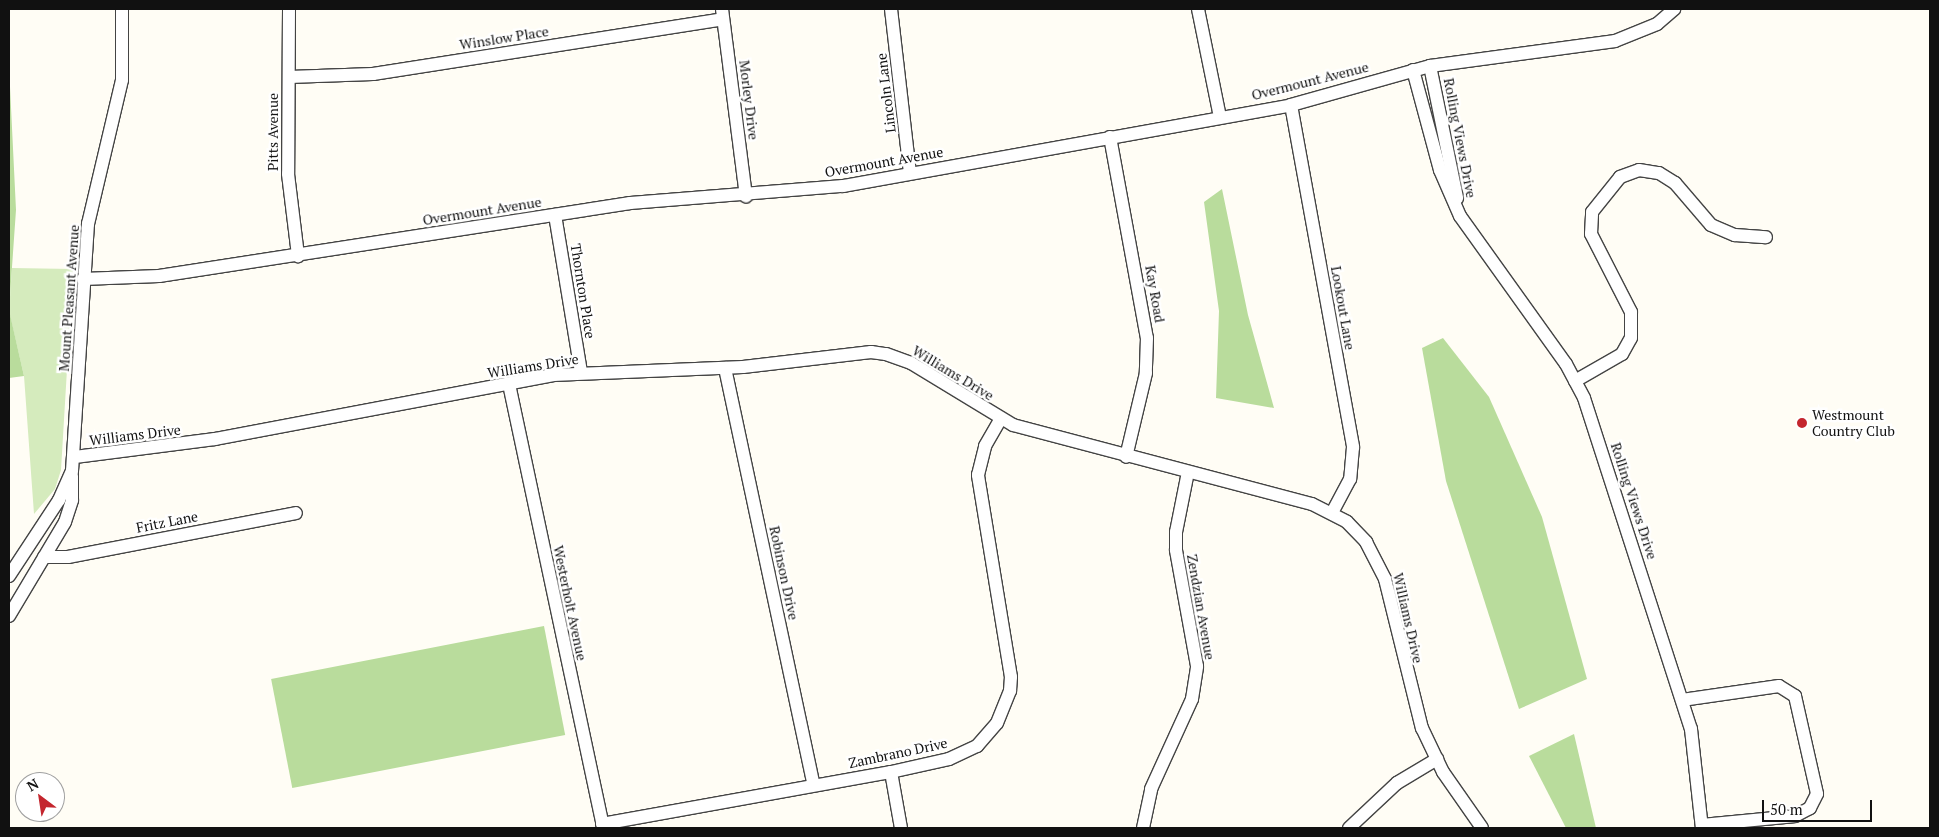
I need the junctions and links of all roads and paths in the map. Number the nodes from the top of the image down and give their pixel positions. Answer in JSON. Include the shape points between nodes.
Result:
{"nodes":[{"id":1,"x":122,"y":9,"type":"edge"},
{"id":2,"x":289,"y":9,"type":"edge"},
{"id":3,"x":892,"y":9,"type":"edge"},
{"id":4,"x":1198,"y":9,"type":"edge"},
{"id":5,"x":1674,"y":9,"type":"edge"},
{"id":6,"x":723,"y":14,"type":"edge"},
{"id":7,"x":1430,"y":66,"type":"junction"},
{"id":8,"x":1413,"y":70,"type":"junction"},
{"id":9,"x":289,"y":77,"type":"junction"},
{"id":10,"x":1291,"y":105,"type":"junction"},
{"id":11,"x":1220,"y":117,"type":"junction"},
{"id":12,"x":1110,"y":137,"type":"junction"},
{"id":13,"x":910,"y":173,"type":"junction"},
{"id":14,"x":746,"y":196,"type":"junction"},
{"id":15,"x":555,"y":215,"type":"junction"},
{"id":16,"x":1460,"y":216,"type":"junction"},
{"id":17,"x":1766,"y":237,"type":"dead end"},
{"id":18,"x":298,"y":256,"type":"junction"},
{"id":19,"x":83,"y":279,"type":"junction"},
{"id":20,"x":725,"y":368,"type":"junction"},
{"id":21,"x":581,"y":372,"type":"junction"},
{"id":22,"x":1575,"y":381,"type":"junction"},
{"id":23,"x":508,"y":384,"type":"junction"},
{"id":24,"x":1000,"y":418,"type":"junction"},
{"id":25,"x":75,"y":457,"type":"junction"},
{"id":26,"x":1126,"y":457,"type":"junction"},
{"id":27,"x":72,"y":471,"type":"junction"},
{"id":28,"x":1188,"y":472,"type":"junction"},
{"id":29,"x":296,"y":513,"type":"dead end"},
{"id":30,"x":1332,"y":513,"type":"junction"},
{"id":31,"x":44,"y":557,"type":"junction"},
{"id":32,"x":9,"y":576,"type":"edge"},
{"id":33,"x":9,"y":616,"type":"edge"},
{"id":34,"x":1682,"y":700,"type":"junction"},
{"id":35,"x":1437,"y":759,"type":"junction"},
{"id":36,"x":891,"y":772,"type":"junction"},
{"id":37,"x":814,"y":785,"type":"junction"},
{"id":38,"x":602,"y":826,"type":"edge"},
{"id":39,"x":1702,"y":826,"type":"edge"},
{"id":40,"x":901,"y":828,"type":"edge"},
{"id":41,"x":1143,"y":828,"type":"edge"},
{"id":42,"x":1349,"y":828,"type":"edge"},
{"id":43,"x":1482,"y":828,"type":"edge"}],
"edges":[{"from":1,"to":19,"type":"street","name":"Mount Pleasant Avenue","via":[[122,80],[88,224]]},
{"from":2,"to":9,"type":"street","name":"Pitts Avenue"},
{"from":3,"to":13,"type":"street","name":"Lincoln Lane"},
{"from":4,"to":11,"type":"street"},
{"from":5,"to":7,"type":"street","name":"Overmount Avenue","via":[[1657,24],[1615,41]]},
{"from":6,"to":9,"type":"street","name":"Winslow Place","via":[[373,74]]},
{"from":6,"to":14,"type":"street","name":"Morley Drive"},
{"from":7,"to":8,"type":"street","name":"Overmount Avenue"},
{"from":7,"to":16,"type":"street","name":"Rolling Views Drive"},
{"from":8,"to":10,"type":"street","name":"Overmount Avenue"},
{"from":8,"to":16,"type":"street","name":"Rolling Views Drive","via":[[1440,170]]},
{"from":9,"to":18,"type":"street","name":"Pitts Avenue","via":[[288,174]]},
{"from":10,"to":11,"type":"street","name":"Overmount Avenue"},
{"from":10,"to":30,"type":"street","name":"Lookout Lane","via":[[1353,447],[1350,479]]},
{"from":11,"to":12,"type":"street","name":"Overmount Avenue"},
{"from":12,"to":13,"type":"street","name":"Overmount Avenue"},
{"from":12,"to":26,"type":"street","name":"Kay Road","via":[[1147,338],[1146,373]]},
{"from":13,"to":14,"type":"street","name":"Overmount Avenue","via":[[834,187]]},
{"from":14,"to":15,"type":"street","name":"Overmount Avenue","via":[[630,203]]},
{"from":15,"to":18,"type":"street","name":"Overmount Avenue"},
{"from":15,"to":21,"type":"street","name":"Thornton Place"},
{"from":16,"to":22,"type":"street","name":"Rolling Views Drive"},
{"from":17,"to":22,"type":"street","via":[[1735,235],[1711,225],[1675,182],[1659,173],[1639,170],[1620,177],[1592,212],[1591,234],[1630,312],[1632,338],[1622,354]]},
{"from":18,"to":19,"type":"street","name":"Overmount Avenue","via":[[159,276]]},
{"from":19,"to":25,"type":"street","name":"Mount Pleasant Avenue"},
{"from":20,"to":21,"type":"street","name":"Williams Drive"},
{"from":20,"to":24,"type":"street","name":"Williams Drive","via":[[871,352],[886,354],[911,363]]},
{"from":20,"to":37,"type":"street","name":"Robinson Drive"},
{"from":21,"to":23,"type":"street","name":"Williams Drive"},
{"from":22,"to":34,"type":"street","name":"Rolling Views Drive","via":[[1584,398]]},
{"from":23,"to":25,"type":"street","name":"Williams Drive","via":[[205,440]]},
{"from":23,"to":38,"type":"street","name":"Westerholt Avenue"},
{"from":24,"to":26,"type":"street","name":"Williams Drive","via":[[1038,434]]},
{"from":24,"to":36,"type":"street","name":"Zambrano Drive","via":[[982,453],[978,475],[1010,660],[1010,691],[997,723],[977,746],[948,759]]},
{"from":25,"to":27,"type":"street","name":"Mount Pleasant Avenue"},
{"from":26,"to":28,"type":"street","name":"Williams Drive"},
{"from":27,"to":31,"type":"street","via":[[70,511]]},
{"from":27,"to":32,"type":"street","name":"Mount Pleasant Avenue","via":[[60,500]]},
{"from":28,"to":30,"type":"street","name":"Williams Drive","via":[[1312,504]]},
{"from":28,"to":41,"type":"street","name":"Zendzian Avenue","via":[[1177,522],[1176,550],[1197,666],[1192,699],[1151,789]]},
{"from":29,"to":31,"type":"street","name":"Fritz Lane","via":[[68,557]]},
{"from":30,"to":35,"type":"street","name":"Williams Drive","via":[[1354,529],[1377,559],[1385,579],[1408,683],[1422,728]]},
{"from":31,"to":33,"type":"street"},
{"from":34,"to":39,"type":"street","name":"Rolling Views Drive","via":[[1691,729]]},
{"from":34,"to":39,"type":"street","via":[[1779,686],[1795,696],[1816,794],[1810,808],[1795,816]]},
{"from":35,"to":42,"type":"street","via":[[1397,783]]},
{"from":35,"to":43,"type":"street","name":"Williams Drive"},
{"from":36,"to":37,"type":"street","name":"Zambrano Drive"},
{"from":36,"to":40,"type":"street"},
{"from":37,"to":38,"type":"street","name":"Zambrano Drive"}]}
